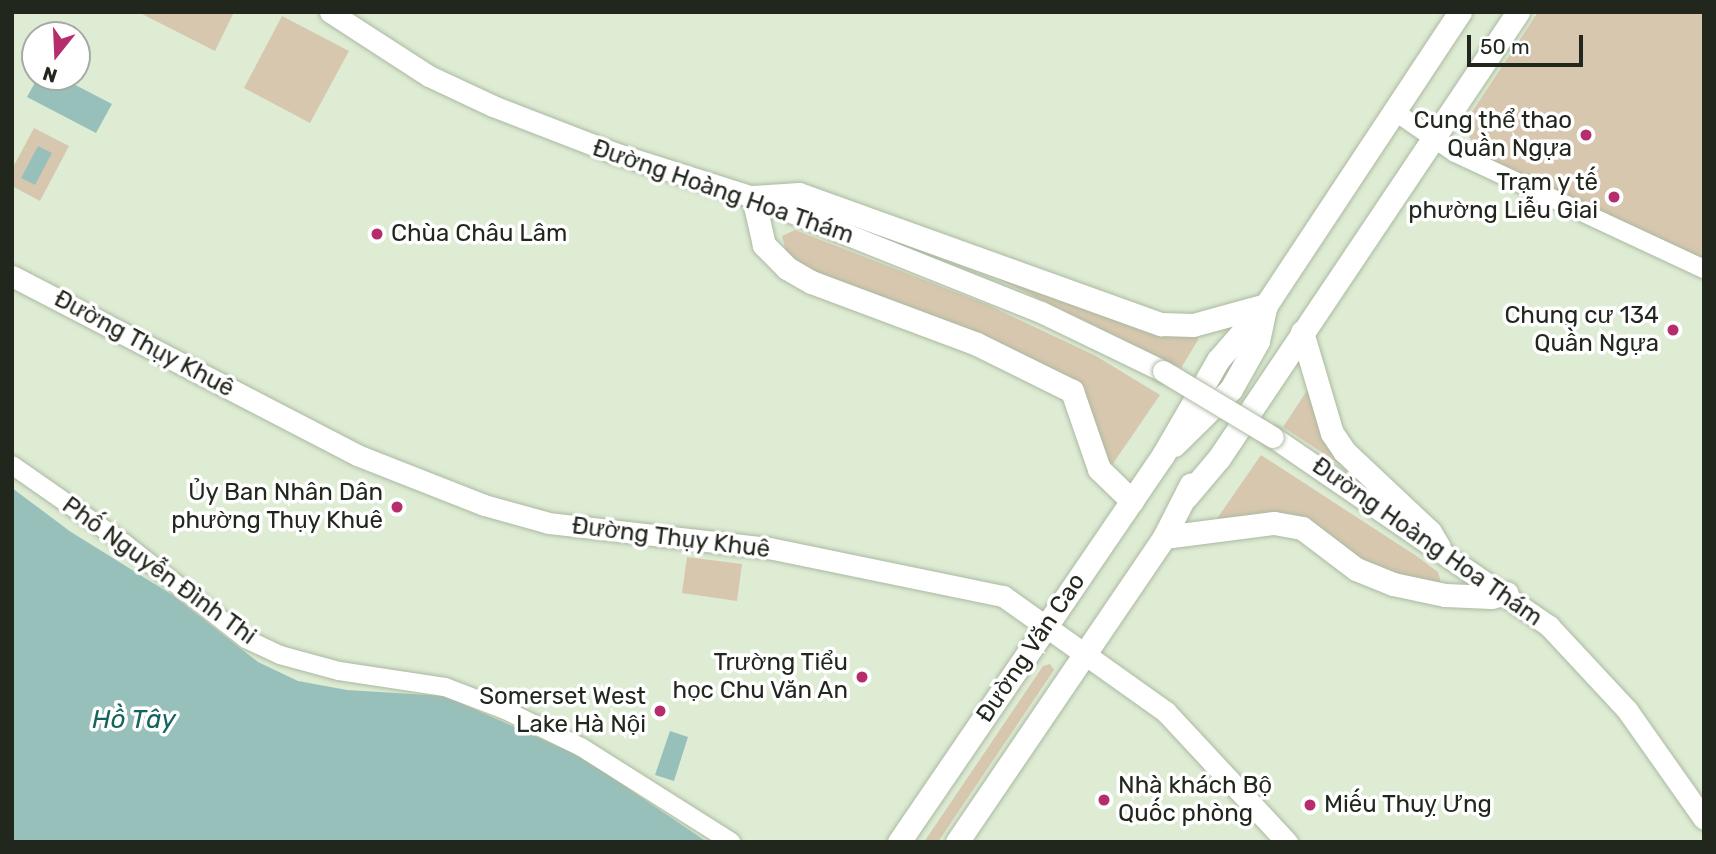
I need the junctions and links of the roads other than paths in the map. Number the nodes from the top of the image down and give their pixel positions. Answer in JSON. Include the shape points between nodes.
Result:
{"nodes":[{"id":1,"x":330,"y":12,"type":"edge"},
{"id":2,"x":1460,"y":12,"type":"edge"},
{"id":3,"x":1518,"y":12,"type":"edge"},
{"id":4,"x":1394,"y":111,"type":"junction"},
{"id":5,"x":1435,"y":138,"type":"junction"},
{"id":6,"x":753,"y":197,"type":"junction"},
{"id":7,"x":1704,"y":269,"type":"edge"},
{"id":8,"x":12,"y":276,"type":"edge"},
{"id":9,"x":1266,"y":305,"type":"junction"},
{"id":10,"x":1302,"y":332,"type":"junction"},
{"id":11,"x":12,"y":465,"type":"edge"},
{"id":12,"x":1132,"y":501,"type":"junction"},
{"id":13,"x":1164,"y":537,"type":"junction"},
{"id":14,"x":1439,"y":547,"type":"junction"},
{"id":15,"x":1507,"y":593,"type":"junction"},
{"id":16,"x":1047,"y":625,"type":"junction"},
{"id":17,"x":1087,"y":652,"type":"junction"},
{"id":18,"x":1704,"y":819,"type":"edge"},
{"id":19,"x":731,"y":842,"type":"edge"},
{"id":20,"x":899,"y":842,"type":"edge"},
{"id":21,"x":957,"y":842,"type":"edge"},
{"id":22,"x":1287,"y":842,"type":"edge"}],
"edges":[{"from":1,"to":6,"type":"main road","name":"Đường Hoàng Hoa Thám","via":[[429,76],[493,106],[614,153]]},
{"from":2,"to":4,"type":"main road","name":"Đường Văn Cao"},
{"from":3,"to":5,"type":"main road","name":"Đường Văn Cao"},
{"from":4,"to":5,"type":"street"},
{"from":4,"to":9,"type":"main road","name":"Đường Văn Cao"},
{"from":5,"to":7,"type":"street","via":[[1528,190]]},
{"from":5,"to":10,"type":"main road","name":"Đường Văn Cao"},
{"from":6,"to":9,"type":"main road","via":[[799,194],[1161,324],[1193,325]]},
{"from":6,"to":12,"type":"main road","via":[[764,244],[787,268],[811,282],[977,344],[1072,391],[1098,469]]},
{"from":6,"to":14,"type":"main road","name":"Đường Hoàng Hoa Thám","bridge":true,"via":[[1041,312],[1163,371]]},
{"from":8,"to":16,"type":"main road","name":"Đường Thụy Khuê","via":[[357,455],[460,497],[549,523],[769,548],[952,584],[1003,596]]},
{"from":9,"to":12,"type":"main road","name":"Đường Văn Cao","via":[[1217,360]]},
{"from":10,"to":13,"type":"main road","name":"Đường Văn Cao","via":[[1219,458],[1186,497]]},
{"from":10,"to":14,"type":"main road","via":[[1332,433],[1343,452],[1430,532]]},
{"from":11,"to":19,"type":"street","name":"Phố Nguyễn Đình Thi","via":[[124,543],[246,639],[280,655],[339,671],[445,687],[505,710],[581,747]]},
{"from":12,"to":16,"type":"main road","name":"Đường Văn Cao"},
{"from":13,"to":15,"type":"main road","via":[[1274,523],[1301,528],[1356,569],[1392,584],[1445,594],[1491,597]]},
{"from":13,"to":17,"type":"main road","name":"Đường Văn Cao"},
{"from":14,"to":15,"type":"main road","name":"Đường Hoàng Hoa Thám"},
{"from":15,"to":18,"type":"main road","name":"Đường Hoàng Hoa Thám","via":[[1549,626],[1627,710]]},
{"from":16,"to":17,"type":"main road","name":"Đường Thụy Khuê"},
{"from":16,"to":20,"type":"main road","name":"Đường Văn Cao"},
{"from":17,"to":21,"type":"main road","name":"Đường Văn Cao"},
{"from":17,"to":22,"type":"main road","name":"Đường Thụy Khuê","via":[[1166,712]]}]}
